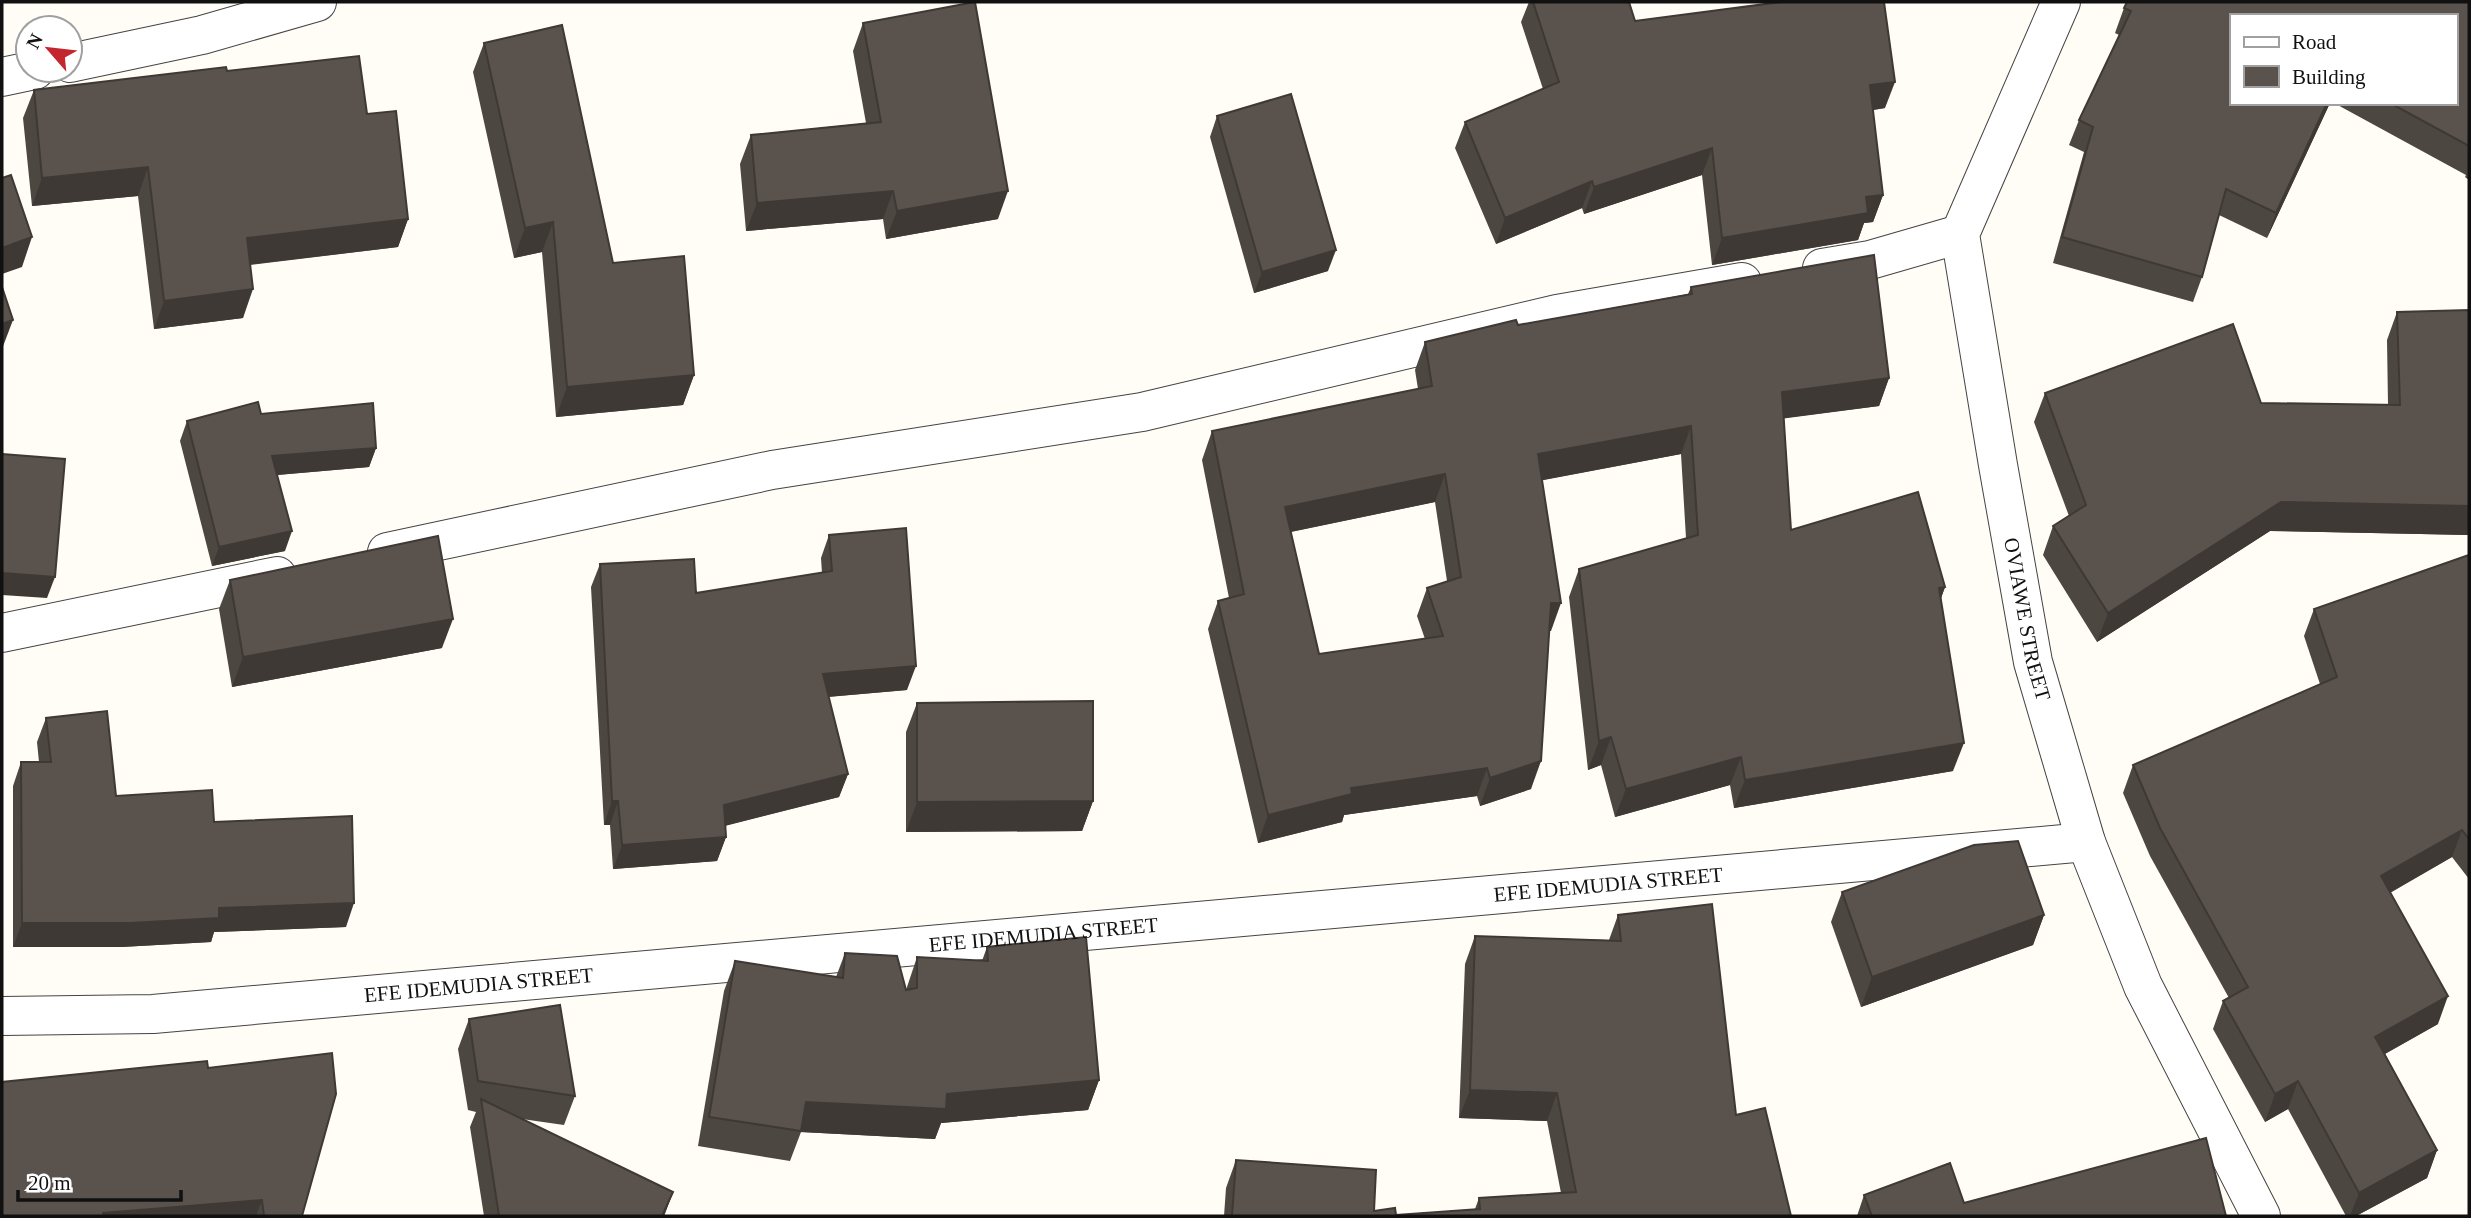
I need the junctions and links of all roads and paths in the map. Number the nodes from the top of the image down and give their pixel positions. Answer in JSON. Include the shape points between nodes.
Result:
{"nodes":[{"id":1,"x":317,"y":2,"type":"edge"},
{"id":2,"x":2061,"y":2,"type":"edge"},
{"id":3,"x":84,"y":60,"type":"edge"},
{"id":4,"x":1960,"y":234,"type":"junction"},
{"id":5,"x":355,"y":559,"type":"edge"},
{"id":6,"x":314,"y":568,"type":"edge"},
{"id":7,"x":2,"y":633,"type":"edge"},
{"id":8,"x":2086,"y":842,"type":"junction"},
{"id":9,"x":2,"y":1016,"type":"edge"},
{"id":10,"x":2261,"y":1216,"type":"edge"}],
"edges":[{"from":1,"to":3,"type":"street","via":[[202,35]]},
{"from":2,"to":4,"type":"street"},
{"from":4,"to":5,"type":"street","via":[[1870,260],[1557,314],[1142,412],[772,470]]},
{"from":4,"to":8,"type":"street","name":"OVIAWE STREET","via":[[2033,662]]},
{"from":6,"to":7,"type":"street"},
{"from":8,"to":9,"type":"street","name":"EFE IDEMUDIA STREET","via":[[153,1014]]},
{"from":8,"to":10,"type":"street","name":"OVIAWE STREET","via":[[2144,986]]}]}
